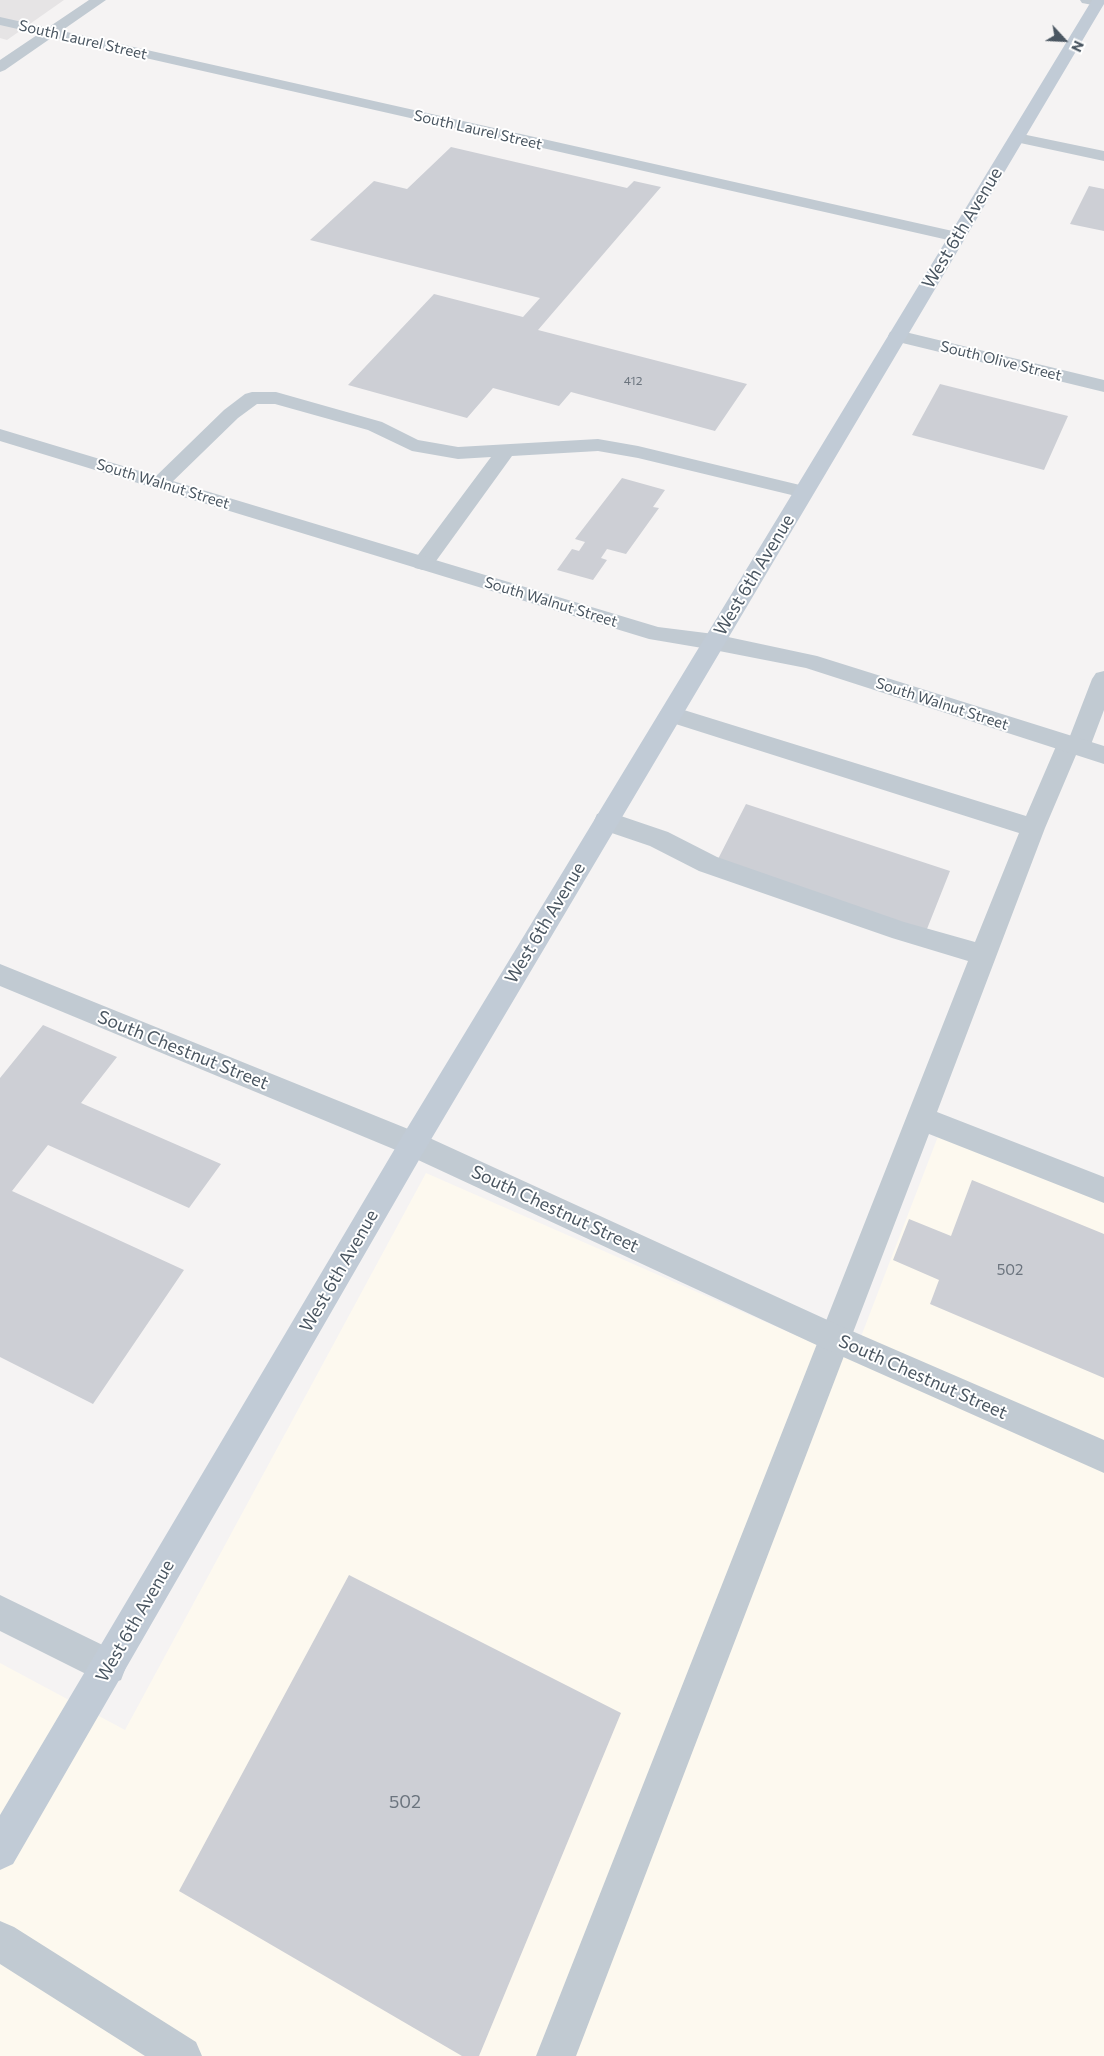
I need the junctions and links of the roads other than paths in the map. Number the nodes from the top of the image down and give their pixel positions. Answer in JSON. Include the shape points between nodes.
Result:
{"nodes":[{"id":1,"x":99,"y":0,"type":"edge"},
{"id":2,"x":1095,"y":1,"type":"edge"},
{"id":3,"x":0,"y":21,"type":"edge"},
{"id":4,"x":50,"y":33,"type":"junction"},
{"id":5,"x":0,"y":66,"type":"edge"},
{"id":6,"x":1017,"y":138,"type":"junction"},
{"id":7,"x":1104,"y":156,"type":"edge"},
{"id":8,"x":957,"y":237,"type":"junction"},
{"id":9,"x":897,"y":336,"type":"junction"},
{"id":10,"x":1104,"y":386,"type":"edge"},
{"id":11,"x":0,"y":435,"type":"edge"},
{"id":12,"x":505,"y":452,"type":"junction"},
{"id":13,"x":160,"y":483,"type":"junction"},
{"id":14,"x":804,"y":492,"type":"junction"},
{"id":15,"x":423,"y":563,"type":"junction"},
{"id":16,"x":714,"y":642,"type":"junction"},
{"id":17,"x":1104,"y":679,"type":"edge"},
{"id":18,"x":671,"y":714,"type":"junction"},
{"id":19,"x":1073,"y":746,"type":"junction"},
{"id":20,"x":1104,"y":755,"type":"edge"},
{"id":21,"x":606,"y":822,"type":"junction"},
{"id":22,"x":1033,"y":828,"type":"junction"},
{"id":23,"x":984,"y":955,"type":"junction"},
{"id":24,"x":0,"y":975,"type":"edge"},
{"id":25,"x":920,"y":1118,"type":"junction"},
{"id":26,"x":413,"y":1144,"type":"junction"},
{"id":27,"x":1104,"y":1190,"type":"edge"},
{"id":28,"x":834,"y":1338,"type":"junction"},
{"id":29,"x":1104,"y":1457,"type":"edge"},
{"id":30,"x":0,"y":1612,"type":"edge"},
{"id":31,"x":108,"y":1667,"type":"junction"},
{"id":32,"x":0,"y":1851,"type":"edge"},
{"id":33,"x":0,"y":1941,"type":"edge"},
{"id":34,"x":182,"y":2056,"type":"edge"},
{"id":35,"x":556,"y":2056,"type":"edge"}],
"edges":[{"from":1,"to":4,"type":"street"},
{"from":2,"to":6,"type":"main road","name":"West 6th Avenue"},
{"from":3,"to":4,"type":"street","name":"South Laurel Street"},
{"from":4,"to":5,"type":"street"},
{"from":4,"to":8,"type":"street","name":"South Laurel Street"},
{"from":6,"to":7,"type":"street"},
{"from":6,"to":8,"type":"main road","name":"West 6th Avenue"},
{"from":8,"to":9,"type":"main road","name":"West 6th Avenue"},
{"from":9,"to":10,"type":"street","name":"South Olive Street"},
{"from":9,"to":14,"type":"main road","name":"West 6th Avenue"},
{"from":11,"to":13,"type":"street","name":"South Walnut Street"},
{"from":12,"to":13,"type":"street","via":[[458,453],[412,445],[366,423],[276,398],[252,398]]},
{"from":12,"to":14,"type":"street","via":[[598,445]]},
{"from":12,"to":15,"type":"street"},
{"from":13,"to":15,"type":"street","name":"South Walnut Street"},
{"from":14,"to":16,"type":"main road","name":"West 6th Avenue"},
{"from":15,"to":16,"type":"street","name":"South Walnut Street","via":[[657,634]]},
{"from":16,"to":18,"type":"main road","name":"West 6th Avenue"},
{"from":16,"to":19,"type":"street","name":"South Walnut Street","via":[[809,661]]},
{"from":17,"to":19,"type":"street"},
{"from":18,"to":21,"type":"main road","name":"West 6th Avenue"},
{"from":18,"to":22,"type":"street"},
{"from":19,"to":20,"type":"street","name":"South Walnut Street"},
{"from":19,"to":22,"type":"street"},
{"from":21,"to":23,"type":"street","via":[[659,839],[708,864],[901,931]]},
{"from":21,"to":26,"type":"main road","name":"West 6th Avenue"},
{"from":22,"to":23,"type":"street"},
{"from":23,"to":25,"type":"street"},
{"from":24,"to":26,"type":"street","name":"South Chestnut Street"},
{"from":25,"to":27,"type":"street"},
{"from":25,"to":28,"type":"street"},
{"from":26,"to":28,"type":"street","name":"South Chestnut Street"},
{"from":26,"to":31,"type":"main road","name":"West 6th Avenue"},
{"from":28,"to":29,"type":"street","name":"South Chestnut Street"},
{"from":28,"to":35,"type":"street"},
{"from":30,"to":31,"type":"street"},
{"from":31,"to":32,"type":"main road","name":"West 6th Avenue"},
{"from":33,"to":34,"type":"street"}]}
